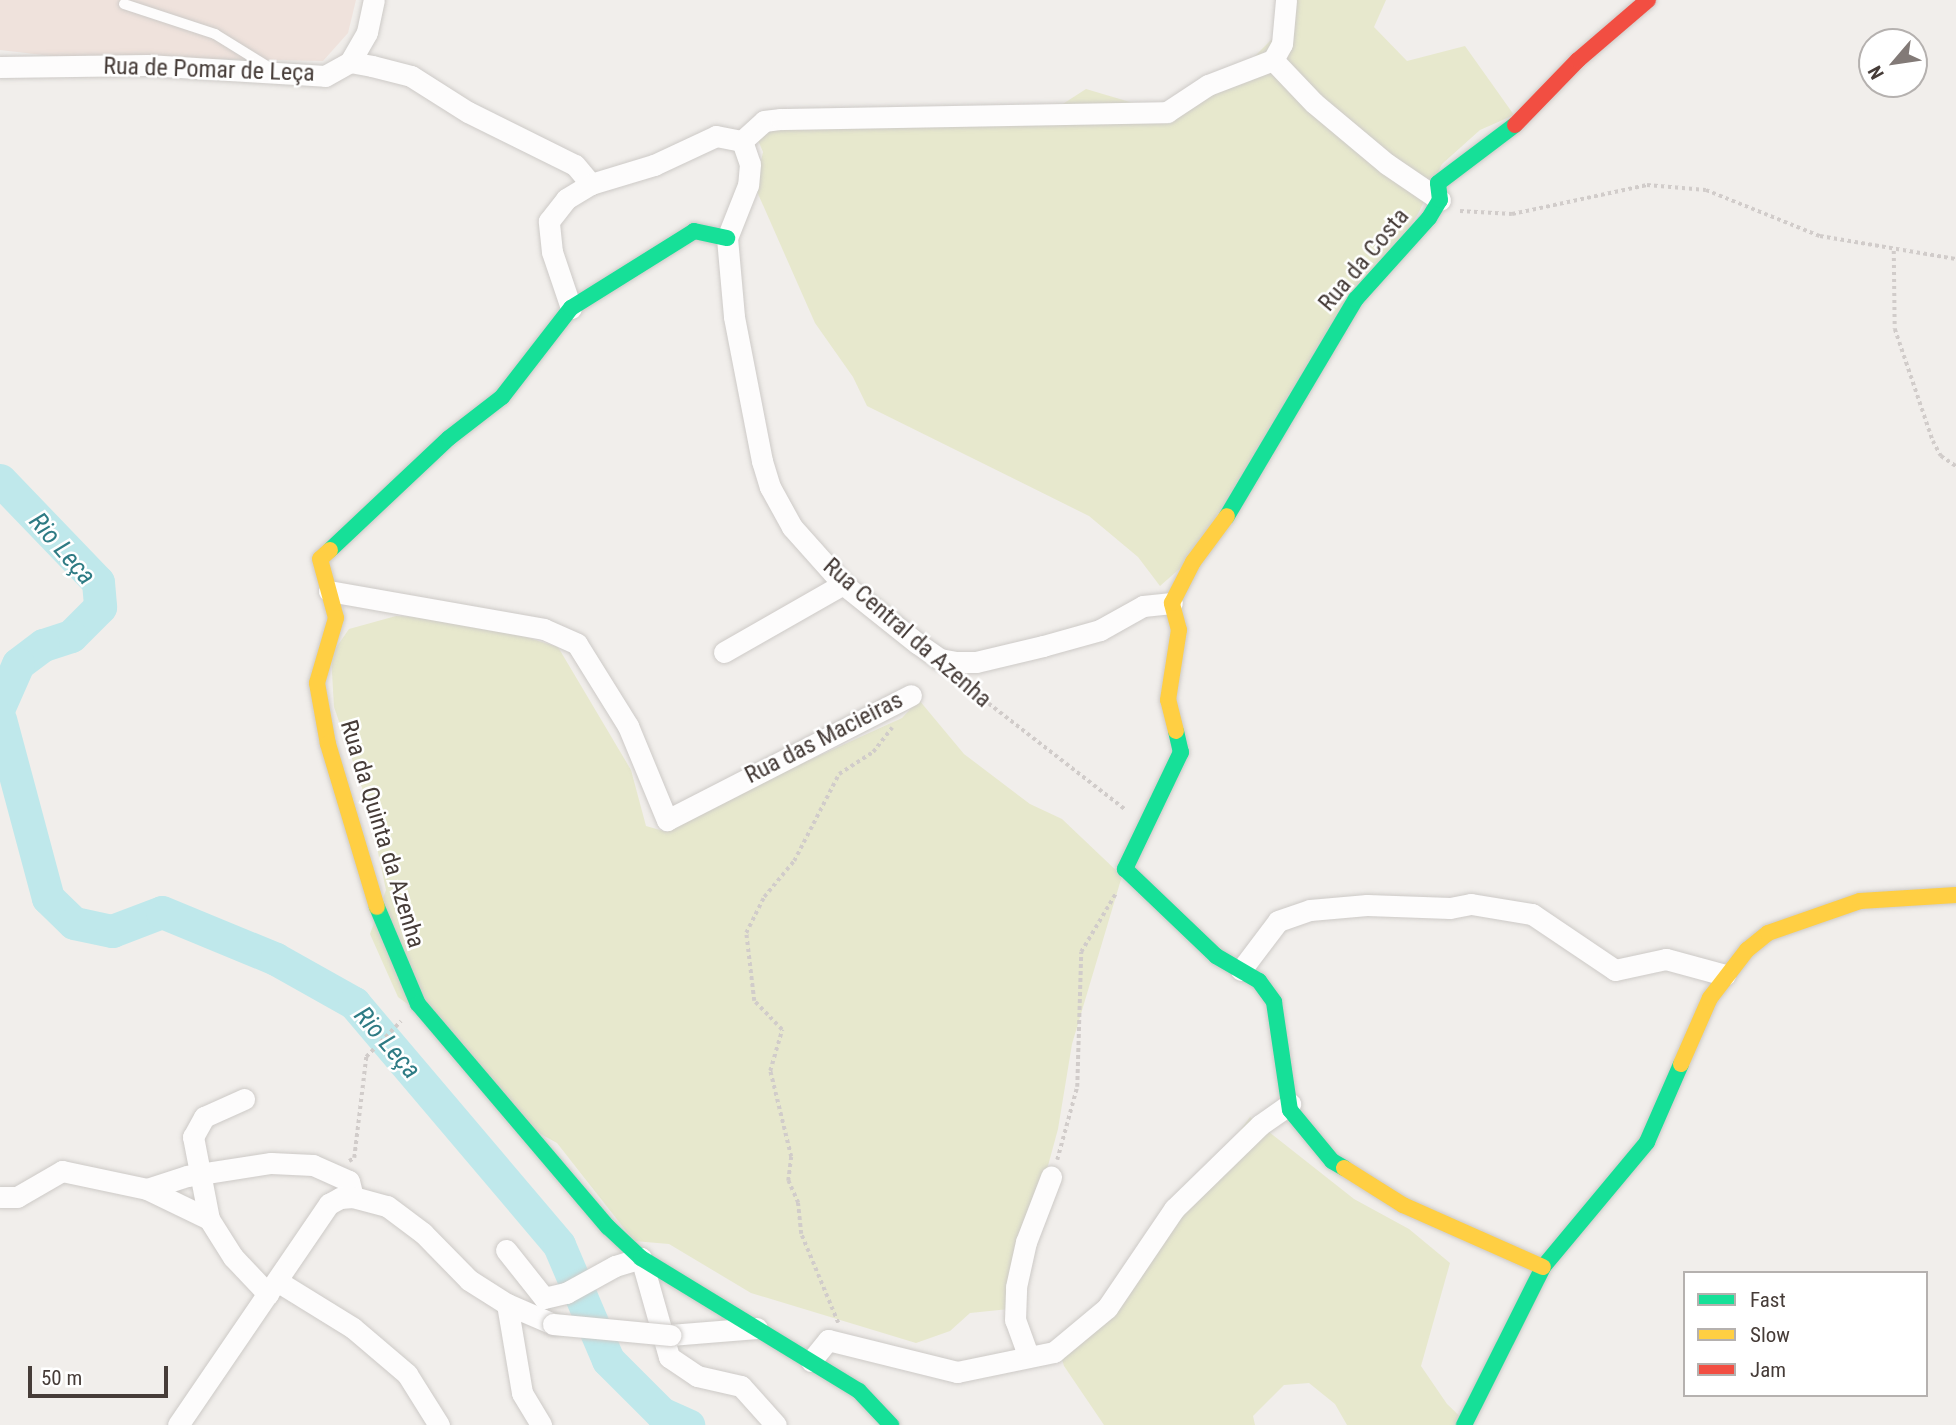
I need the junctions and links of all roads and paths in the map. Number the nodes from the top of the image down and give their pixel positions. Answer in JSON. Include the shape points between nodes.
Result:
{"nodes":[{"id":1,"x":374,"y":0,"type":"edge"},
{"id":2,"x":1286,"y":0,"type":"edge"},
{"id":3,"x":1648,"y":0,"type":"edge"},
{"id":4,"x":124,"y":4,"type":"dead end"},
{"id":5,"x":1273,"y":60,"type":"junction"},
{"id":6,"x":350,"y":62,"type":"junction"},
{"id":7,"x":0,"y":66,"type":"edge"},
{"id":8,"x":276,"y":73,"type":"junction"},
{"id":9,"x":742,"y":141,"type":"junction"},
{"id":10,"x":591,"y":184,"type":"junction"},
{"id":11,"x":1440,"y":200,"type":"junction"},
{"id":12,"x":727,"y":238,"type":"junction"},
{"id":13,"x":1894,"y":251,"type":"junction"},
{"id":14,"x":1956,"y":259,"type":"edge"},
{"id":15,"x":571,"y":308,"type":"junction"},
{"id":16,"x":1956,"y":466,"type":"edge"},
{"id":17,"x":843,"y":584,"type":"junction"},
{"id":18,"x":329,"y":591,"type":"junction"},
{"id":19,"x":1172,"y":603,"type":"junction"},
{"id":20,"x":724,"y":652,"type":"dead end"},
{"id":21,"x":940,"y":659,"type":"junction"},
{"id":22,"x":911,"y":695,"type":"dead end"},
{"id":23,"x":893,"y":725,"type":"dead end"},
{"id":24,"x":1146,"y":823,"type":"junction"},
{"id":25,"x":1125,"y":869,"type":"junction"},
{"id":26,"x":1956,"y":895,"type":"edge"},
{"id":27,"x":1241,"y":970,"type":"junction"},
{"id":28,"x":1726,"y":975,"type":"junction"},
{"id":29,"x":395,"y":1027,"type":"dead end"},
{"id":30,"x":244,"y":1099,"type":"dead end"},
{"id":31,"x":1290,"y":1104,"type":"junction"},
{"id":32,"x":346,"y":1164,"type":"dead end"},
{"id":33,"x":198,"y":1174,"type":"junction"},
{"id":34,"x":1051,"y":1177,"type":"joint"},
{"id":35,"x":147,"y":1189,"type":"junction"},
{"id":36,"x":0,"y":1197,"type":"edge"},
{"id":37,"x":353,"y":1197,"type":"junction"},
{"id":38,"x":209,"y":1219,"type":"junction"},
{"id":39,"x":506,"y":1250,"type":"dead end"},
{"id":40,"x":641,"y":1258,"type":"junction"},
{"id":41,"x":1544,"y":1267,"type":"junction"},
{"id":42,"x":273,"y":1288,"type":"junction"},
{"id":43,"x":507,"y":1304,"type":"junction"},
{"id":44,"x":759,"y":1328,"type":"junction"},
{"id":45,"x":847,"y":1345,"type":"junction"},
{"id":46,"x":1028,"y":1355,"type":"junction"},
{"id":47,"x":810,"y":1361,"type":"junction"},
{"id":48,"x":434,"y":1424,"type":"edge"},
{"id":49,"x":178,"y":1425,"type":"edge"},
{"id":50,"x":541,"y":1425,"type":"edge"},
{"id":51,"x":776,"y":1425,"type":"edge"},
{"id":52,"x":891,"y":1425,"type":"edge"},
{"id":53,"x":1464,"y":1425,"type":"edge"}],
"edges":[{"from":1,"to":6,"type":"street","via":[[367,32]]},
{"from":2,"to":5,"type":"street","via":[[1282,44]]},
{"from":3,"to":11,"type":"street","name":"Rua da Costa","via":[[1578,60],[1525,118],[1438,183]]},
{"from":4,"to":8,"type":"lane","via":[[215,34]]},
{"from":5,"to":9,"type":"street","via":[[1208,85],[1167,112],[781,119],[764,121]]},
{"from":5,"to":11,"type":"street","via":[[1314,103],[1387,164]]},
{"from":6,"to":8,"type":"street","name":"Rua de Pomar de Leça","via":[[325,76]]},
{"from":6,"to":10,"type":"street","name":"Rua de Pomar de Leça","via":[[411,76],[468,112],[575,165]]},
{"from":7,"to":8,"type":"street","name":"Rua de Pomar de Leça","via":[[147,65]]},
{"from":9,"to":10,"type":"street","via":[[716,136],[654,165]]},
{"from":9,"to":12,"type":"street","name":"Rua Central da Azenha","via":[[750,164],[748,185]]},
{"from":10,"to":15,"type":"street","via":[[566,199],[549,221],[552,252]]},
{"from":11,"to":13,"type":"path","via":[[1478,216],[1512,214],[1647,185],[1706,190],[1820,236]]},
{"from":11,"to":19,"type":"street","name":"Rua da Costa","via":[[1356,299],[1315,360],[1259,464],[1193,562]]},
{"from":12,"to":15,"type":"street","via":[[694,231]]},
{"from":12,"to":17,"type":"street","name":"Rua Central da Azenha","via":[[734,317],[770,486],[792,527]]},
{"from":13,"to":14,"type":"path"},
{"from":13,"to":16,"type":"path","via":[[1895,328],[1933,441],[1941,456]]},
{"from":15,"to":18,"type":"street","name":"Rua da Quinta da Azenha","via":[[502,397],[449,438],[320,559]]},
{"from":17,"to":20,"type":"street"},
{"from":17,"to":21,"type":"street","name":"Rua Central da Azenha"},
{"from":18,"to":22,"type":"street","name":"Rua das Macieiras","via":[[544,629],[577,644],[628,726],[667,820]]},
{"from":18,"to":40,"type":"street","name":"Rua da Quinta da Azenha","via":[[336,618],[317,683],[328,744],[402,976],[446,1038],[608,1227]]},
{"from":19,"to":21,"type":"street","via":[[1143,606],[1100,630],[997,658]]},
{"from":19,"to":24,"type":"street","via":[[1178,631],[1168,700],[1181,752]]},
{"from":21,"to":24,"type":"path","name":"Rua Central da Azenha","via":[[973,693]]},
{"from":23,"to":45,"type":"path","via":[[873,752],[839,774],[794,861],[764,897],[746,933],[754,1001],[782,1030],[770,1071],[791,1157],[788,1181],[798,1203],[801,1234]]},
{"from":24,"to":25,"type":"street"},
{"from":25,"to":27,"type":"street","via":[[1216,956]]},
{"from":25,"to":34,"type":"path","via":[[1120,886],[1081,952],[1077,1087]]},
{"from":26,"to":28,"type":"street","via":[[1860,901],[1830,908],[1768,933]]},
{"from":27,"to":28,"type":"street","via":[[1278,921],[1310,910],[1471,904],[1532,914],[1615,970],[1666,959]]},
{"from":27,"to":31,"type":"street","via":[[1259,981],[1274,1002]]},
{"from":28,"to":41,"type":"street","via":[[1710,998],[1647,1142]]},
{"from":29,"to":32,"type":"path","via":[[366,1057],[354,1158]]},
{"from":30,"to":33,"type":"street","via":[[204,1117],[193,1137]]},
{"from":31,"to":41,"type":"street","via":[[1332,1161],[1403,1205]]},
{"from":31,"to":46,"type":"street","via":[[1260,1125],[1174,1209],[1150,1240],[1126,1284],[1076,1338],[1054,1352]]},
{"from":33,"to":35,"type":"street"},
{"from":33,"to":37,"type":"street","via":[[271,1163],[313,1165],[349,1181]]},
{"from":33,"to":38,"type":"street"},
{"from":34,"to":46,"type":"street","via":[[1026,1242],[1016,1287],[1015,1320]]},
{"from":35,"to":36,"type":"street","via":[[62,1171],[25,1193]]},
{"from":35,"to":38,"type":"street"},
{"from":37,"to":42,"type":"street","via":[[329,1204]]},
{"from":37,"to":43,"type":"street","via":[[387,1206],[423,1233],[469,1280]]},
{"from":38,"to":42,"type":"street","via":[[233,1257]]},
{"from":39,"to":40,"type":"street","via":[[544,1298],[566,1293],[615,1265]]},
{"from":40,"to":44,"type":"street","name":"Rua da Quinta da Azenha"},
{"from":40,"to":51,"type":"street","via":[[669,1357],[697,1376],[741,1386]]},
{"from":41,"to":53,"type":"street"},
{"from":42,"to":48,"type":"street","via":[[353,1328],[407,1374],[428,1403]]},
{"from":42,"to":49,"type":"street"},
{"from":43,"to":44,"type":"street","bridge":true,"via":[[554,1324],[670,1335]]},
{"from":43,"to":50,"type":"street","via":[[522,1393]]},
{"from":44,"to":47,"type":"street","name":"Rua da Quinta da Azenha"},
{"from":45,"to":46,"type":"street","via":[[957,1372]]},
{"from":45,"to":47,"type":"street","via":[[828,1340]]},
{"from":47,"to":52,"type":"street","name":"Rua da Quinta da Azenha","via":[[859,1391]]}]}
